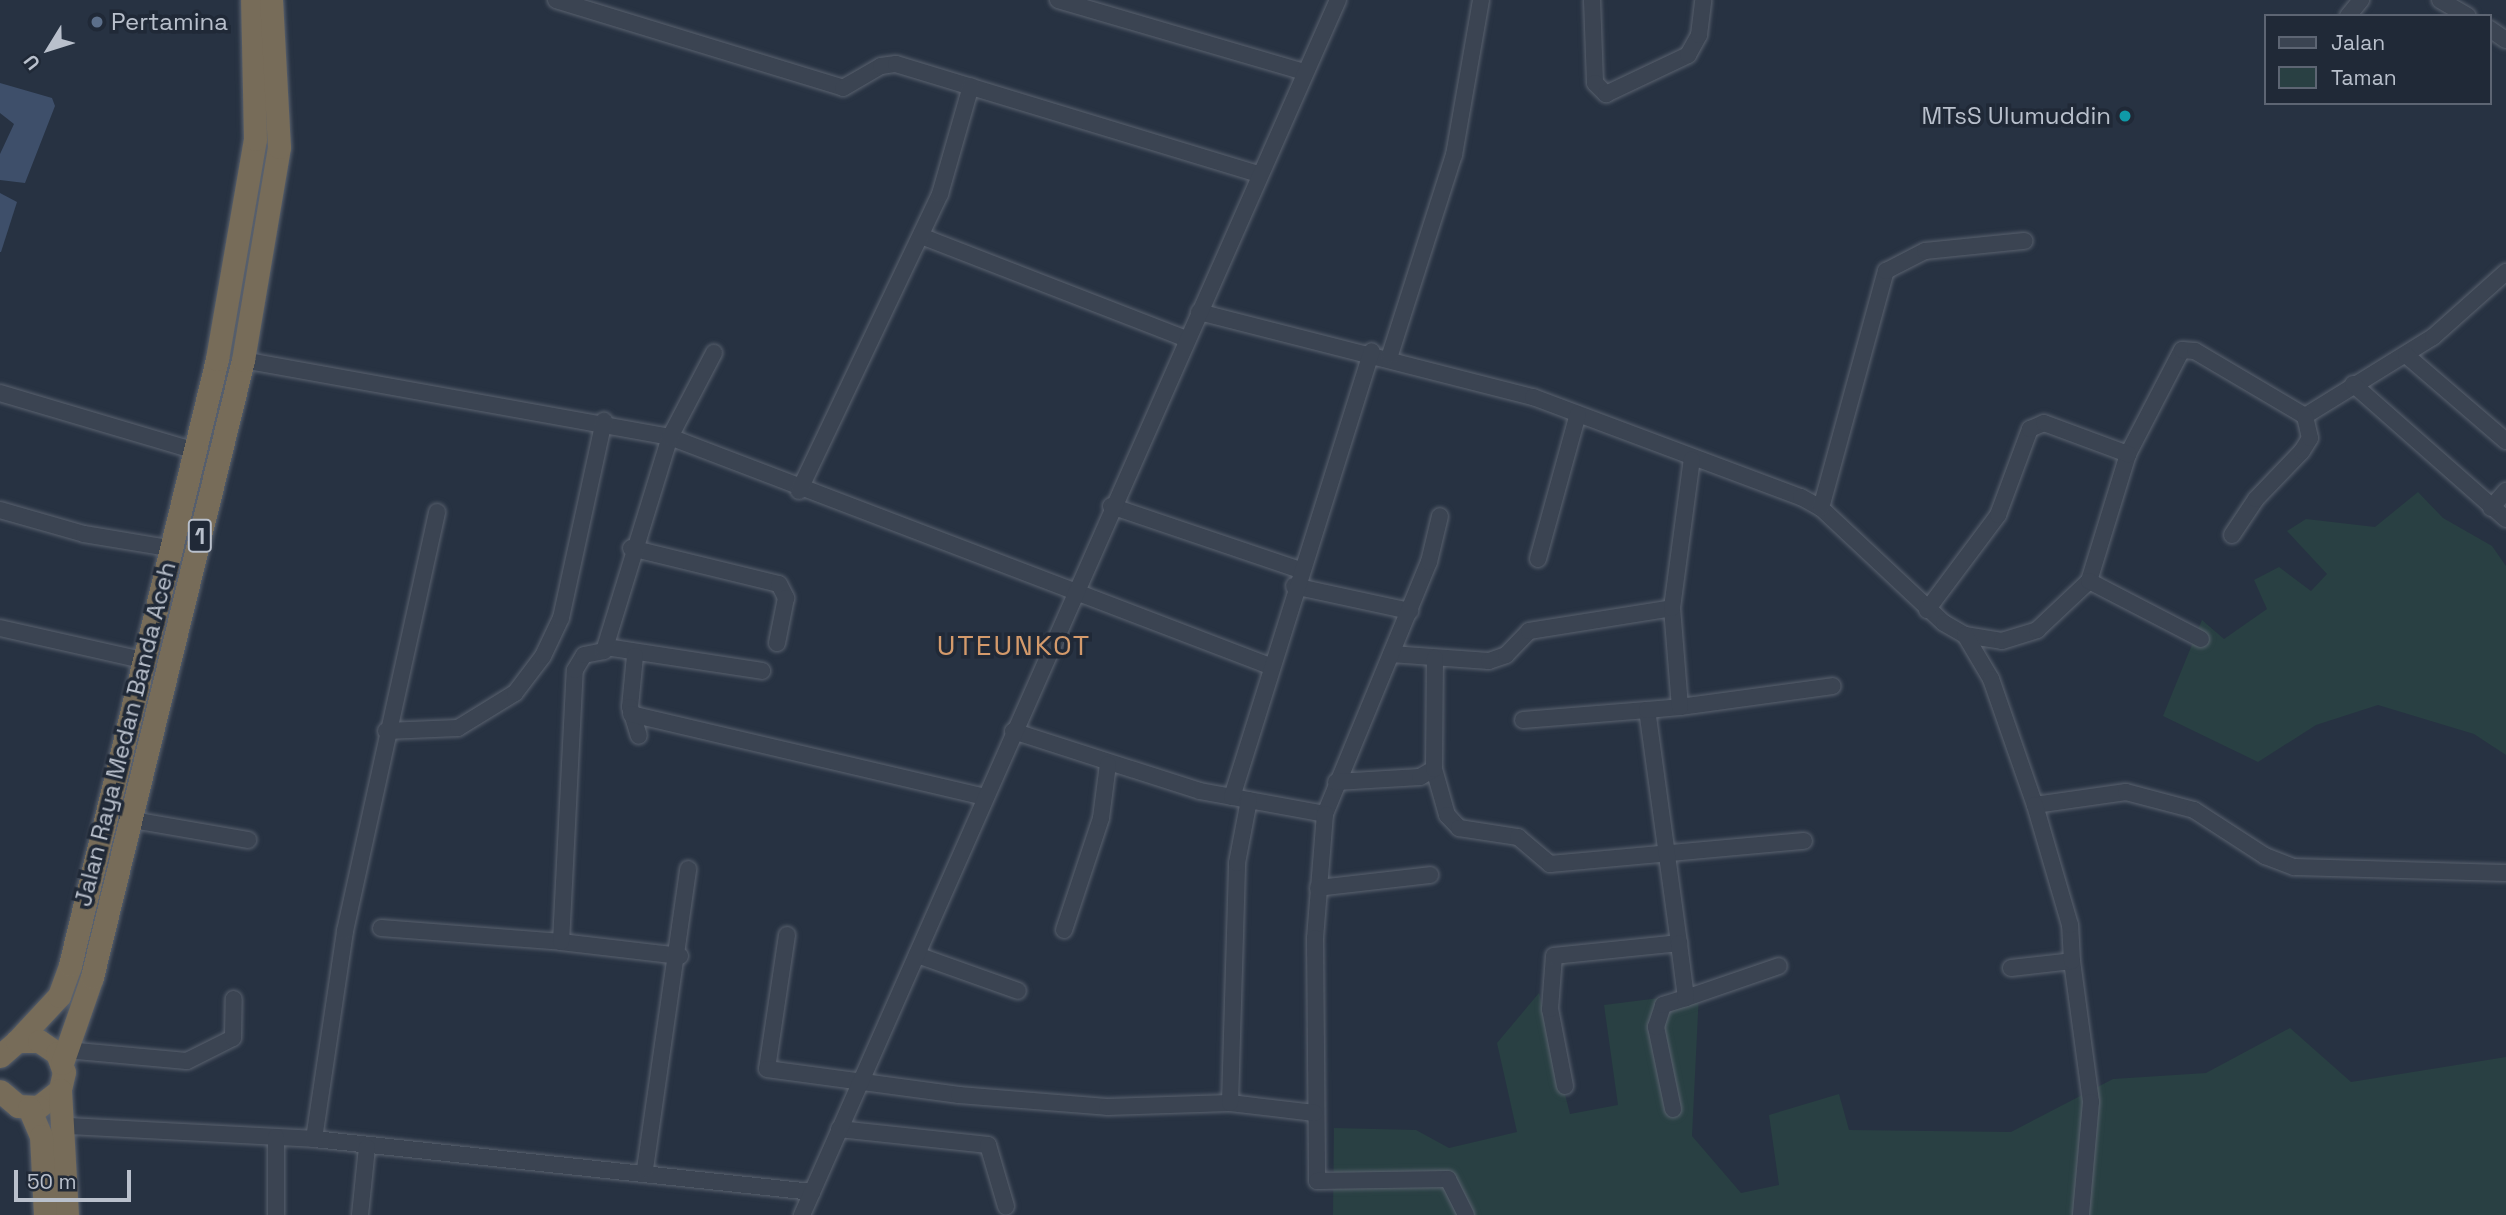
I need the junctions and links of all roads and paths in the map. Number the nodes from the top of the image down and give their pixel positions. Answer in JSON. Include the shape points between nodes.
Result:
{"nodes":[{"id":1,"x":252,"y":0,"type":"edge"},
{"id":2,"x":271,"y":0,"type":"edge"},
{"id":3,"x":556,"y":0,"type":"edge"},
{"id":4,"x":1058,"y":0,"type":"edge"},
{"id":5,"x":1338,"y":0,"type":"edge"},
{"id":6,"x":1481,"y":0,"type":"edge"},
{"id":7,"x":1592,"y":0,"type":"edge"},
{"id":8,"x":1703,"y":0,"type":"edge"},
{"id":9,"x":2361,"y":0,"type":"edge"},
{"id":10,"x":2440,"y":0,"type":"edge"},
{"id":11,"x":2350,"y":14,"type":"edge"},
{"id":12,"x":2464,"y":14,"type":"edge"},
{"id":13,"x":1304,"y":72,"type":"junction"},
{"id":14,"x":971,"y":86,"type":"junction"},
{"id":15,"x":1259,"y":174,"type":"junction"},
{"id":16,"x":921,"y":236,"type":"junction"},
{"id":17,"x":2024,"y":241,"type":"dead end"},
{"id":18,"x":2506,"y":272,"type":"edge"},
{"id":19,"x":1199,"y":312,"type":"junction"},
{"id":20,"x":1186,"y":339,"type":"junction"},
{"id":21,"x":1372,"y":351,"type":"junction"},
{"id":22,"x":714,"y":354,"type":"dead end"},
{"id":23,"x":1390,"y":355,"type":"junction"},
{"id":24,"x":2406,"y":355,"type":"junction"},
{"id":25,"x":243,"y":360,"type":"junction"},
{"id":26,"x":2353,"y":384,"type":"junction"},
{"id":27,"x":0,"y":393,"type":"edge"},
{"id":28,"x":1578,"y":414,"type":"junction"},
{"id":29,"x":2305,"y":416,"type":"junction"},
{"id":30,"x":604,"y":421,"type":"junction"},
{"id":31,"x":670,"y":437,"type":"junction"},
{"id":32,"x":2506,"y":441,"type":"edge"},
{"id":33,"x":192,"y":450,"type":"junction"},
{"id":34,"x":2128,"y":454,"type":"junction"},
{"id":35,"x":1692,"y":459,"type":"junction"},
{"id":36,"x":799,"y":491,"type":"junction"},
{"id":37,"x":2506,"y":491,"type":"edge"},
{"id":38,"x":1111,"y":506,"type":"junction"},
{"id":39,"x":1821,"y":508,"type":"junction"},
{"id":40,"x":2491,"y":508,"type":"junction"},
{"id":41,"x":0,"y":510,"type":"edge"},
{"id":42,"x":437,"y":512,"type":"dead end"},
{"id":43,"x":1440,"y":516,"type":"dead end"},
{"id":44,"x":2506,"y":519,"type":"edge"},
{"id":45,"x":2232,"y":535,"type":"dead end"},
{"id":46,"x":169,"y":548,"type":"junction"},
{"id":47,"x":631,"y":548,"type":"junction"},
{"id":48,"x":1538,"y":559,"type":"dead end"},
{"id":49,"x":1300,"y":570,"type":"junction"},
{"id":50,"x":2089,"y":581,"type":"junction"},
{"id":51,"x":1294,"y":586,"type":"junction"},
{"id":52,"x":1075,"y":592,"type":"junction"},
{"id":53,"x":1672,"y":608,"type":"junction"},
{"id":54,"x":1927,"y":610,"type":"junction"},
{"id":55,"x":1410,"y":611,"type":"junction"},
{"id":56,"x":0,"y":628,"type":"edge"},
{"id":57,"x":1965,"y":635,"type":"junction"},
{"id":58,"x":2202,"y":639,"type":"dead end"},
{"id":59,"x":777,"y":643,"type":"dead end"},
{"id":60,"x":606,"y":647,"type":"junction"},
{"id":61,"x":1391,"y":654,"type":"junction"},
{"id":62,"x":635,"y":656,"type":"junction"},
{"id":63,"x":1435,"y":658,"type":"junction"},
{"id":64,"x":142,"y":660,"type":"junction"},
{"id":65,"x":1270,"y":666,"type":"junction"},
{"id":66,"x":762,"y":671,"type":"dead end"},
{"id":67,"x":1833,"y":686,"type":"dead end"},
{"id":68,"x":1680,"y":707,"type":"junction"},
{"id":69,"x":1647,"y":710,"type":"junction"},
{"id":70,"x":631,"y":714,"type":"junction"},
{"id":71,"x":1523,"y":720,"type":"dead end"},
{"id":72,"x":386,"y":731,"type":"junction"},
{"id":73,"x":1013,"y":731,"type":"junction"},
{"id":74,"x":639,"y":736,"type":"dead end"},
{"id":75,"x":1108,"y":764,"type":"junction"},
{"id":76,"x":1434,"y":769,"type":"junction"},
{"id":77,"x":1336,"y":782,"type":"junction"},
{"id":78,"x":984,"y":797,"type":"junction"},
{"id":79,"x":1232,"y":797,"type":"junction"},
{"id":80,"x":1249,"y":800,"type":"junction"},
{"id":81,"x":2035,"y":805,"type":"junction"},
{"id":82,"x":1325,"y":814,"type":"junction"},
{"id":83,"x":127,"y":819,"type":"junction"},
{"id":84,"x":248,"y":840,"type":"dead end"},
{"id":85,"x":1804,"y":841,"type":"dead end"},
{"id":86,"x":1667,"y":850,"type":"junction"},
{"id":87,"x":688,"y":869,"type":"dead end"},
{"id":88,"x":2506,"y":873,"type":"edge"},
{"id":89,"x":1430,"y":875,"type":"dead end"},
{"id":90,"x":1318,"y":888,"type":"junction"},
{"id":91,"x":381,"y":928,"type":"dead end"},
{"id":92,"x":1063,"y":930,"type":"dead end"},
{"id":93,"x":787,"y":935,"type":"dead end"},
{"id":94,"x":561,"y":942,"type":"junction"},
{"id":95,"x":1679,"y":943,"type":"junction"},
{"id":96,"x":916,"y":955,"type":"junction"},
{"id":97,"x":680,"y":956,"type":"junction"},
{"id":98,"x":2072,"y":961,"type":"junction"},
{"id":99,"x":1779,"y":966,"type":"dead end"},
{"id":100,"x":2011,"y":968,"type":"dead end"},
{"id":101,"x":1018,"y":991,"type":"dead end"},
{"id":102,"x":1686,"y":998,"type":"junction"},
{"id":103,"x":234,"y":999,"type":"dead end"},
{"id":104,"x":9,"y":1049,"type":"edge"},
{"id":105,"x":64,"y":1057,"type":"junction"},
{"id":106,"x":858,"y":1081,"type":"junction"},
{"id":107,"x":1565,"y":1086,"type":"dead end"},
{"id":108,"x":0,"y":1090,"type":"edge"},
{"id":109,"x":60,"y":1090,"type":"junction"},
{"id":110,"x":1230,"y":1103,"type":"junction"},
{"id":111,"x":29,"y":1108,"type":"junction"},
{"id":112,"x":1673,"y":1109,"type":"dead end"},
{"id":113,"x":1314,"y":1113,"type":"junction"},
{"id":114,"x":67,"y":1126,"type":"junction"},
{"id":115,"x":839,"y":1129,"type":"junction"},
{"id":116,"x":276,"y":1137,"type":"junction"},
{"id":117,"x":314,"y":1139,"type":"junction"},
{"id":118,"x":367,"y":1147,"type":"junction"},
{"id":119,"x":645,"y":1169,"type":"junction"},
{"id":120,"x":812,"y":1192,"type":"junction"},
{"id":121,"x":1006,"y":1206,"type":"dead end"},
{"id":122,"x":45,"y":1215,"type":"edge"},
{"id":123,"x":67,"y":1215,"type":"edge"},
{"id":124,"x":276,"y":1215,"type":"edge"},
{"id":125,"x":360,"y":1215,"type":"edge"},
{"id":126,"x":802,"y":1215,"type":"edge"},
{"id":127,"x":1466,"y":1215,"type":"edge"},
{"id":128,"x":2081,"y":1215,"type":"edge"}],
"edges":[{"from":1,"to":33,"type":"highway","name":"Jalan Raya Medan Banda Aceh","number":"1","via":[[257,115],[252,174]]},
{"from":2,"to":25,"type":"highway","name":"Jalan Raya Medan Banda Aceh","number":"1","via":[[279,147]]},
{"from":3,"to":14,"type":"street","via":[[844,88],[886,64]]},
{"from":4,"to":13,"type":"street"},
{"from":5,"to":13,"type":"street"},
{"from":6,"to":23,"type":"street","via":[[1454,155]]},
{"from":7,"to":8,"type":"street","via":[[1595,83],[1606,94],[1688,55],[1699,35]]},
{"from":9,"to":11,"type":"street"},
{"from":10,"to":12,"type":"street"},
{"from":13,"to":15,"type":"street"},
{"from":14,"to":15,"type":"street"},
{"from":14,"to":16,"type":"street"},
{"from":15,"to":19,"type":"street"},
{"from":16,"to":20,"type":"street"},
{"from":16,"to":36,"type":"street"},
{"from":17,"to":39,"type":"street","via":[[1925,251],[1886,271]]},
{"from":18,"to":24,"type":"street"},
{"from":19,"to":20,"type":"street"},
{"from":19,"to":21,"type":"street"},
{"from":20,"to":38,"type":"street"},
{"from":21,"to":23,"type":"street"},
{"from":21,"to":49,"type":"street"},
{"from":22,"to":31,"type":"street"},
{"from":23,"to":28,"type":"street"},
{"from":24,"to":26,"type":"street"},
{"from":24,"to":32,"type":"street"},
{"from":25,"to":30,"type":"street"},
{"from":25,"to":83,"type":"highway","name":"Jalan Raya Medan Banda Aceh","number":"1"},
{"from":26,"to":29,"type":"street"},
{"from":26,"to":40,"type":"street"},
{"from":27,"to":33,"type":"street"},
{"from":28,"to":35,"type":"street"},
{"from":28,"to":48,"type":"street"},
{"from":29,"to":34,"type":"street","via":[[2195,351],[2182,350]]},
{"from":29,"to":45,"type":"street","via":[[2310,438],[2256,499]]},
{"from":30,"to":31,"type":"street"},
{"from":30,"to":72,"type":"street","via":[[561,618],[544,656],[515,693],[458,728]]},
{"from":31,"to":36,"type":"street"},
{"from":31,"to":47,"type":"street"},
{"from":33,"to":46,"type":"highway","name":"Jalan Raya Medan Banda Aceh","number":"1"},
{"from":34,"to":50,"type":"street"},
{"from":34,"to":54,"type":"street","via":[[2044,424],[2030,429],[1998,515]]},
{"from":35,"to":39,"type":"street"},
{"from":35,"to":53,"type":"street"},
{"from":36,"to":52,"type":"street"},
{"from":37,"to":40,"type":"street"},
{"from":38,"to":49,"type":"street"},
{"from":38,"to":52,"type":"street"},
{"from":39,"to":54,"type":"street"},
{"from":40,"to":44,"type":"street"},
{"from":41,"to":46,"type":"street","via":[[84,534]]},
{"from":42,"to":72,"type":"street"},
{"from":43,"to":55,"type":"street"},
{"from":46,"to":64,"type":"highway","name":"Jalan Raya Medan Banda Aceh","number":"1"},
{"from":47,"to":59,"type":"street","via":[[779,584],[786,598]]},
{"from":47,"to":60,"type":"street"},
{"from":49,"to":51,"type":"street"},
{"from":50,"to":57,"type":"street","via":[[2022,638]]},
{"from":50,"to":58,"type":"street"},
{"from":51,"to":55,"type":"street"},
{"from":51,"to":65,"type":"street"},
{"from":52,"to":65,"type":"street"},
{"from":52,"to":73,"type":"street"},
{"from":53,"to":63,"type":"street","via":[[1529,631],[1506,655],[1489,661]]},
{"from":53,"to":68,"type":"street"},
{"from":54,"to":57,"type":"street"},
{"from":55,"to":61,"type":"street"},
{"from":56,"to":64,"type":"street"},
{"from":57,"to":81,"type":"street","via":[[1991,679]]},
{"from":60,"to":62,"type":"street"},
{"from":60,"to":94,"type":"street","via":[[576,665]]},
{"from":61,"to":63,"type":"street"},
{"from":61,"to":77,"type":"street"},
{"from":62,"to":66,"type":"street"},
{"from":62,"to":70,"type":"street"},
{"from":63,"to":76,"type":"street"},
{"from":64,"to":104,"type":"highway","name":"Jalan Raya Medan Banda Aceh","number":"1","via":[[68,974],[50,1007]]},
{"from":65,"to":79,"type":"street"},
{"from":67,"to":68,"type":"street"},
{"from":68,"to":69,"type":"street"},
{"from":69,"to":71,"type":"street"},
{"from":69,"to":86,"type":"street"},
{"from":70,"to":74,"type":"street"},
{"from":70,"to":78,"type":"street"},
{"from":72,"to":117,"type":"street","via":[[345,932]]},
{"from":73,"to":75,"type":"street"},
{"from":73,"to":78,"type":"street"},
{"from":75,"to":79,"type":"street"},
{"from":75,"to":92,"type":"street","via":[[1101,818]]},
{"from":76,"to":77,"type":"street","via":[[1420,777]]},
{"from":76,"to":86,"type":"street","via":[[1447,815],[1459,828],[1518,836],[1550,864]]},
{"from":77,"to":82,"type":"street"},
{"from":78,"to":96,"type":"street"},
{"from":79,"to":80,"type":"street"},
{"from":80,"to":82,"type":"street"},
{"from":80,"to":110,"type":"street","via":[[1237,863]]},
{"from":81,"to":88,"type":"street","via":[[2126,792],[2186,806],[2265,856],[2294,867]]},
{"from":81,"to":98,"type":"street","via":[[2070,925]]},
{"from":82,"to":90,"type":"street"},
{"from":83,"to":84,"type":"street"},
{"from":83,"to":105,"type":"highway","name":"Jalan Raya Medan Banda Aceh","number":"1","via":[[92,977]]},
{"from":85,"to":86,"type":"street"},
{"from":86,"to":95,"type":"street"},
{"from":87,"to":97,"type":"street"},
{"from":89,"to":90,"type":"street"},
{"from":90,"to":113,"type":"street"},
{"from":91,"to":94,"type":"street"},
{"from":93,"to":106,"type":"street","via":[[765,1065]]},
{"from":94,"to":97,"type":"street"},
{"from":95,"to":102,"type":"street"},
{"from":95,"to":107,"type":"street","via":[[1554,956],[1550,1009]]},
{"from":96,"to":101,"type":"street"},
{"from":96,"to":106,"type":"street"},
{"from":97,"to":119,"type":"street"},
{"from":98,"to":100,"type":"street"},
{"from":98,"to":128,"type":"street","via":[[2091,1102]]},
{"from":99,"to":102,"type":"street"},
{"from":102,"to":112,"type":"street","via":[[1658,1010]]},
{"from":103,"to":105,"type":"street","via":[[233,1038],[187,1061]]},
{"from":104,"to":105,"type":"highway","number":"1","via":[[49,1045]]},
{"from":105,"to":109,"type":"highway","number":"1"},
{"from":106,"to":110,"type":"street","via":[[1107,1107]]},
{"from":106,"to":115,"type":"street"},
{"from":108,"to":111,"type":"highway"},
{"from":109,"to":111,"type":"highway","via":[[47,1104]]},
{"from":109,"to":114,"type":"highway","number":"1"},
{"from":110,"to":113,"type":"street"},
{"from":111,"to":122,"type":"highway","via":[[41,1136]]},
{"from":113,"to":127,"type":"street","via":[[1321,1185],[1448,1179]]},
{"from":114,"to":116,"type":"street"},
{"from":114,"to":123,"type":"highway","number":"1"},
{"from":115,"to":120,"type":"street"},
{"from":115,"to":121,"type":"street","via":[[988,1145]]},
{"from":116,"to":117,"type":"street"},
{"from":116,"to":124,"type":"street"},
{"from":117,"to":118,"type":"street"},
{"from":118,"to":119,"type":"street"},
{"from":118,"to":125,"type":"street"},
{"from":119,"to":120,"type":"street"},
{"from":120,"to":126,"type":"street"}]}
